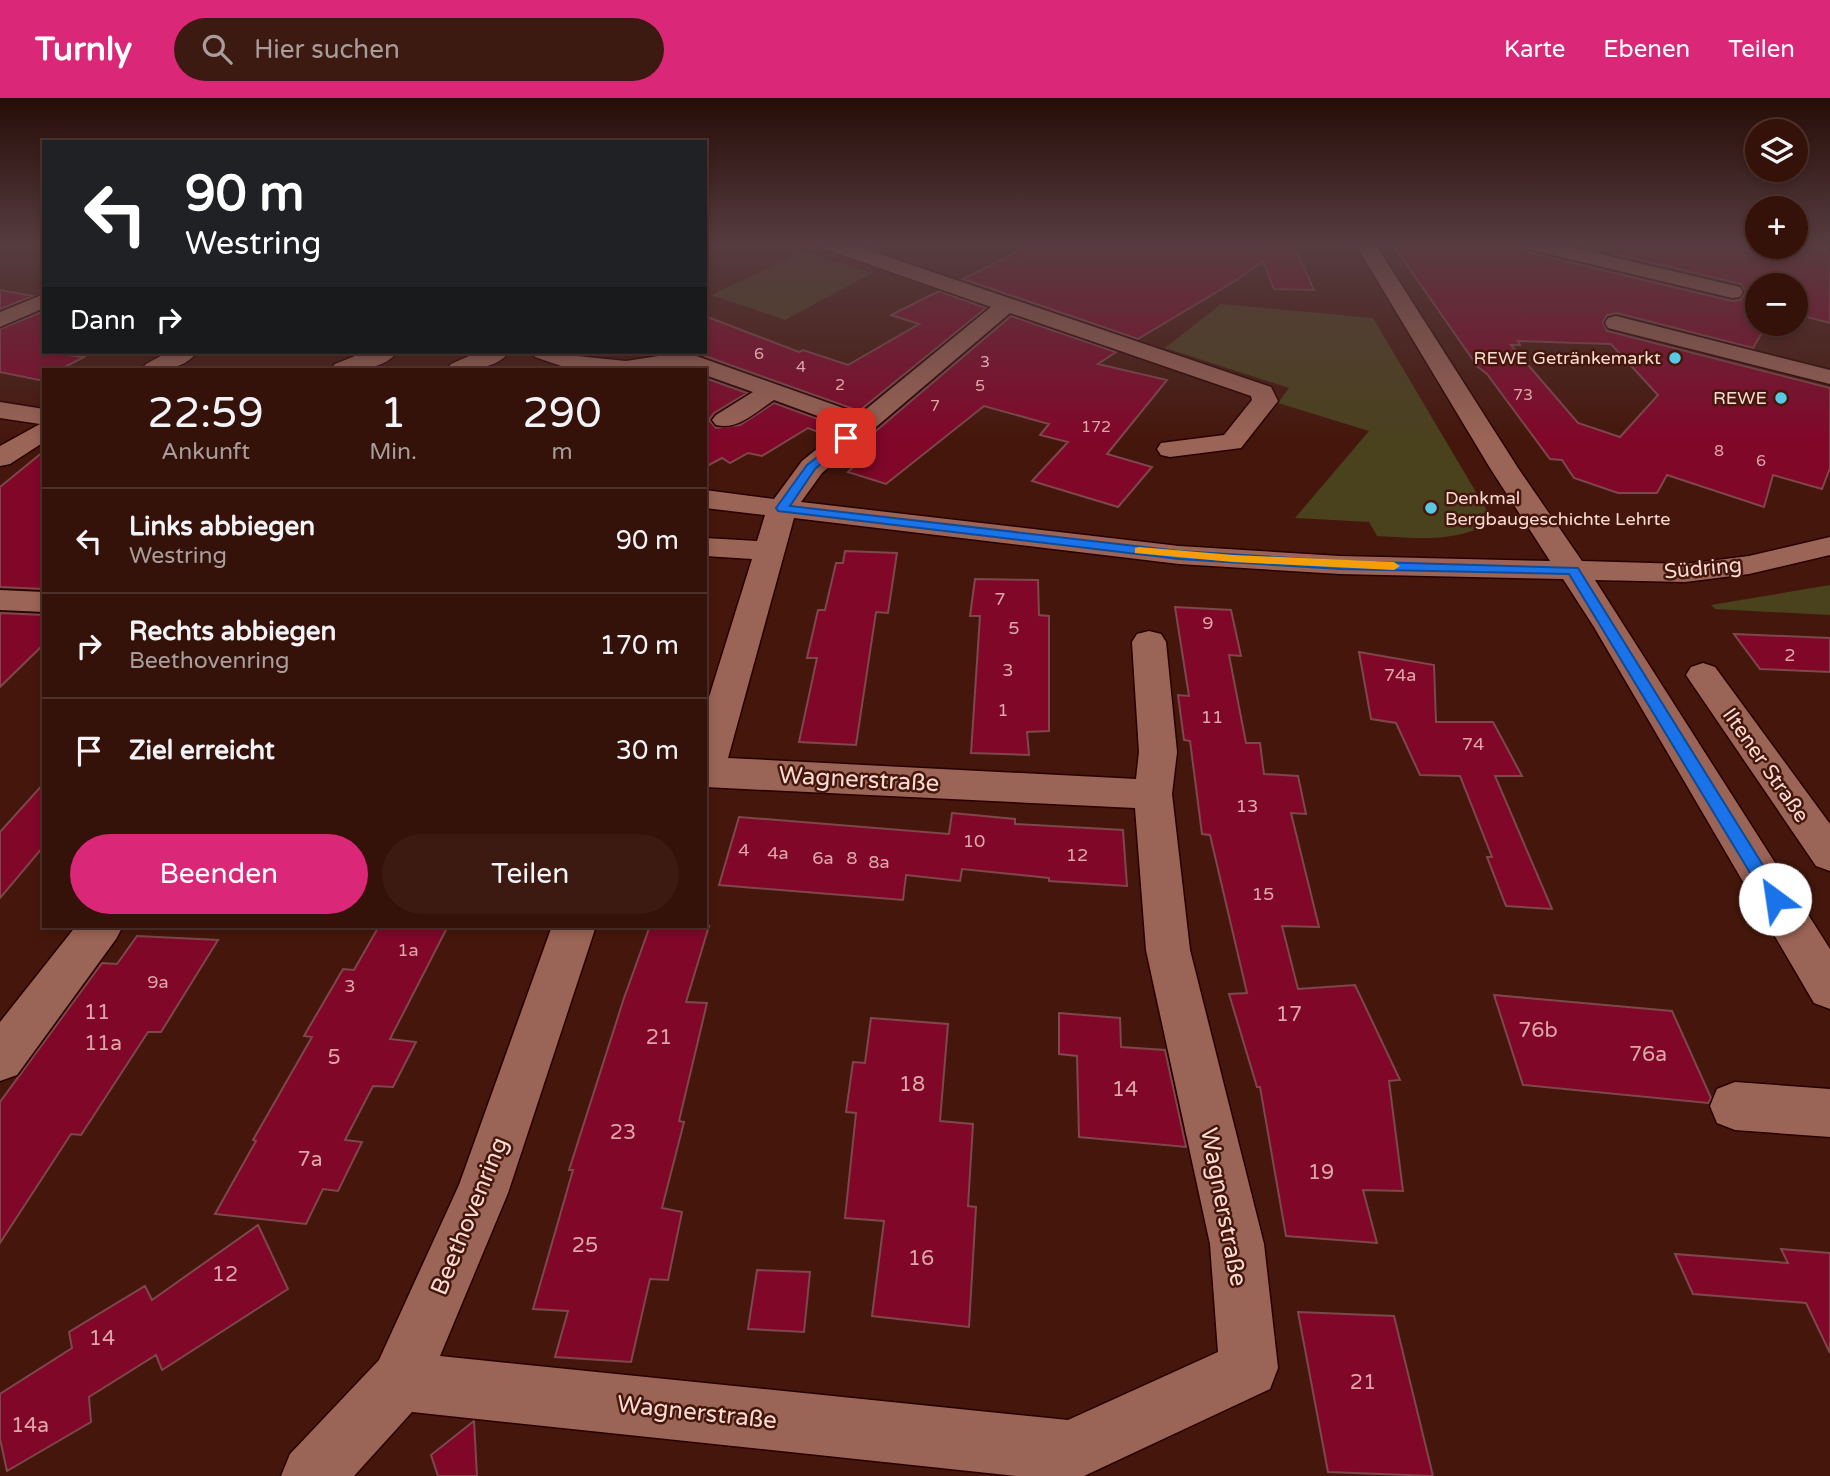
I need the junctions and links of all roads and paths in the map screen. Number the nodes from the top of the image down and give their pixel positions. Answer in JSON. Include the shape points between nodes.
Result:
{"nodes":[{"id":1,"x":24,"y":309,"type":"edge"},
{"id":2,"x":1001,"y":309,"type":"edge"},
{"id":3,"x":1019,"y":309,"type":"edge"},
{"id":4,"x":1405,"y":309,"type":"edge"},
{"id":5,"x":0,"y":320,"type":"edge"},
{"id":6,"x":1616,"y":323,"type":"dead end"},
{"id":7,"x":181,"y":354,"type":"edge"},
{"id":8,"x":380,"y":354,"type":"edge"},
{"id":9,"x":493,"y":354,"type":"edge"},
{"id":10,"x":547,"y":354,"type":"edge"},
{"id":11,"x":567,"y":366,"type":"edge"},
{"id":12,"x":659,"y":366,"type":"edge"},
{"id":13,"x":156,"y":368,"type":"edge"},
{"id":14,"x":346,"y":368,"type":"edge"},
{"id":15,"x":461,"y":368,"type":"edge"},
{"id":16,"x":1830,"y":377,"type":"edge"},
{"id":17,"x":772,"y":391,"type":"junction"},
{"id":18,"x":0,"y":410,"type":"edge"},
{"id":19,"x":42,"y":417,"type":"edge"},
{"id":20,"x":725,"y":420,"type":"dead end"},
{"id":21,"x":863,"y":424,"type":"junction"},
{"id":22,"x":42,"y":432,"type":"edge"},
{"id":23,"x":1170,"y":449,"type":"dead end"},
{"id":24,"x":0,"y":458,"type":"edge"},
{"id":25,"x":707,"y":499,"type":"edge"},
{"id":26,"x":782,"y":508,"type":"junction"},
{"id":27,"x":1830,"y":546,"type":"edge"},
{"id":28,"x":707,"y":547,"type":"edge"},
{"id":29,"x":770,"y":551,"type":"junction"},
{"id":30,"x":1573,"y":570,"type":"junction"},
{"id":31,"x":0,"y":600,"type":"edge"},
{"id":32,"x":42,"y":602,"type":"edge"},
{"id":33,"x":1149,"y":642,"type":"dead end"},
{"id":34,"x":1703,"y":675,"type":"dead end"},
{"id":35,"x":707,"y":769,"type":"edge"},
{"id":36,"x":707,"y":772,"type":"edge"},
{"id":37,"x":1153,"y":794,"type":"junction"},
{"id":38,"x":1830,"y":855,"type":"edge"},
{"id":39,"x":99,"y":928,"type":"edge"},
{"id":40,"x":573,"y":928,"type":"edge"},
{"id":41,"x":1830,"y":989,"type":"edge"},
{"id":42,"x":0,"y":1059,"type":"edge"},
{"id":43,"x":1735,"y":1106,"type":"dead end"},
{"id":44,"x":1830,"y":1113,"type":"edge"},
{"id":45,"x":400,"y":1381,"type":"junction"},
{"id":46,"x":312,"y":1476,"type":"edge"}],
"edges":[{"from":1,"to":5,"type":"street"},
{"from":2,"to":21,"type":"street"},
{"from":3,"to":23,"type":"street","via":[[1262,392],[1265,401],[1232,442]]},
{"from":4,"to":30,"type":"street"},
{"from":6,"to":16,"type":"street"},
{"from":7,"to":13,"type":"street"},
{"from":8,"to":14,"type":"street"},
{"from":9,"to":15,"type":"street"},
{"from":10,"to":11,"type":"street"},
{"from":11,"to":12,"type":"street"},
{"from":12,"to":17,"type":"street","via":[[685,359]]},
{"from":17,"to":20,"type":"street"},
{"from":17,"to":21,"type":"street"},
{"from":18,"to":19,"type":"street"},
{"from":21,"to":26,"type":"street","via":[[811,467]]},
{"from":22,"to":24,"type":"street"},
{"from":25,"to":26,"type":"street","name":"Südring"},
{"from":26,"to":29,"type":"street"},
{"from":26,"to":30,"type":"street","name":"Südring","via":[[1179,555],[1340,565]]},
{"from":27,"to":30,"type":"street","name":"Südring","via":[[1749,565],[1685,573]]},
{"from":28,"to":29,"type":"street"},
{"from":29,"to":35,"type":"street"},
{"from":30,"to":41,"type":"street"},
{"from":31,"to":32,"type":"street"},
{"from":33,"to":37,"type":"street","via":[[1158,752]]},
{"from":34,"to":38,"type":"street","name":"Iltener Straße"},
{"from":36,"to":37,"type":"street","name":"Wagnerstraße"},
{"from":37,"to":45,"type":"street","name":"Wagnerstraße","via":[[1168,950],[1237,1244],[1249,1368],[1070,1451]]},
{"from":39,"to":42,"type":"street"},
{"from":40,"to":45,"type":"street","name":"Beethovenring","via":[[482,1193]]},
{"from":43,"to":44,"type":"street"},
{"from":45,"to":46,"type":"street","name":"Beethovenring"}]}
